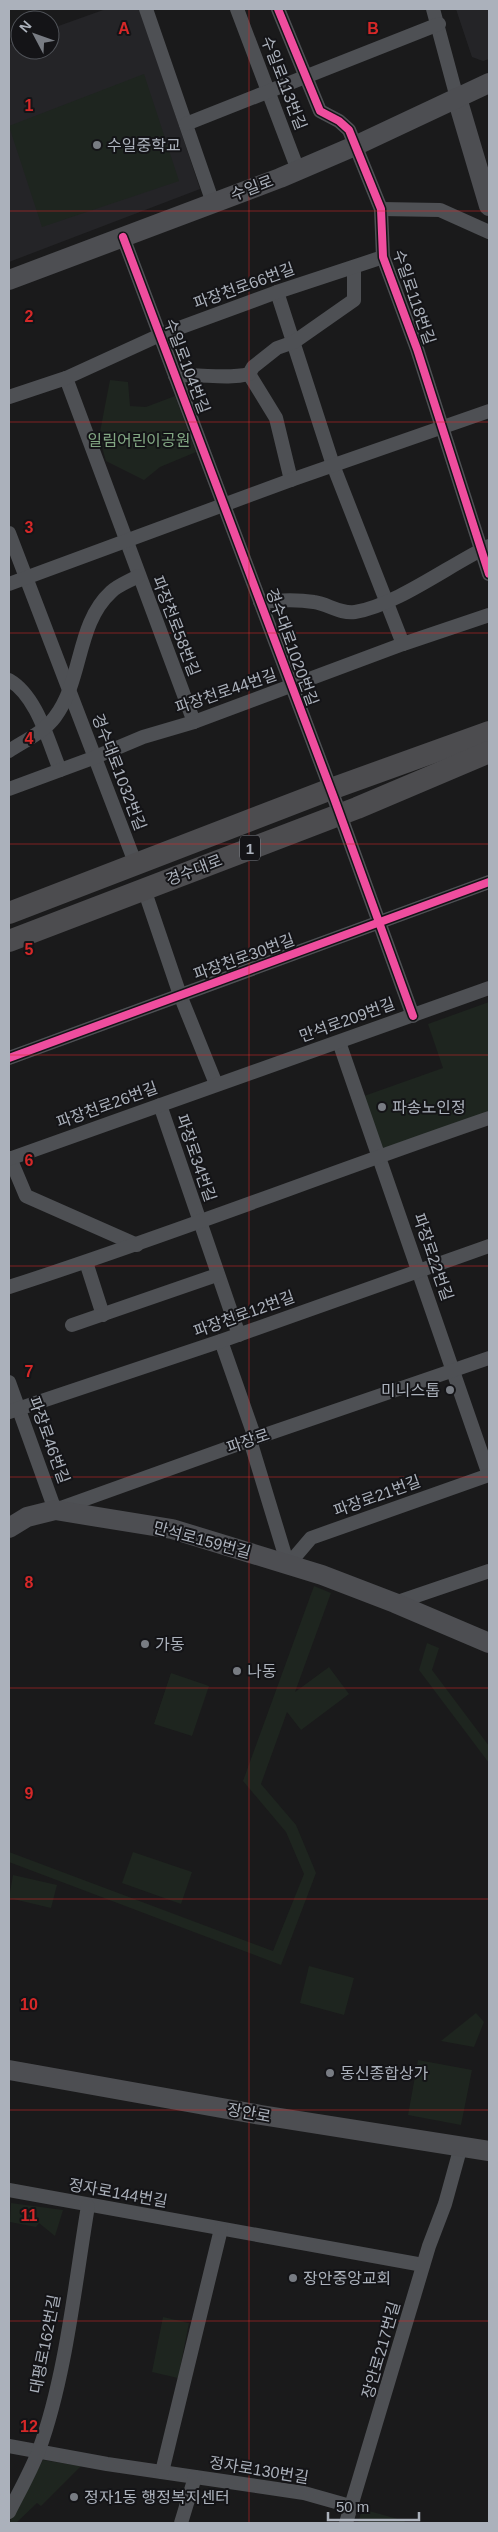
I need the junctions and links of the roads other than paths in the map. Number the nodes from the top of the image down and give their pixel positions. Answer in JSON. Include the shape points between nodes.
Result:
{"nodes":[{"id":1,"x":146,"y":9,"type":"edge"},
{"id":2,"x":237,"y":9,"type":"edge"},
{"id":3,"x":278,"y":9,"type":"edge"},
{"id":4,"x":433,"y":9,"type":"edge"},
{"id":5,"x":439,"y":24,"type":"junction"},
{"id":6,"x":307,"y":76,"type":"junction"},
{"id":7,"x":489,"y":83,"type":"edge"},
{"id":8,"x":268,"y":91,"type":"junction"},
{"id":9,"x":457,"y":98,"type":"junction"},
{"id":10,"x":186,"y":124,"type":"junction"},
{"id":11,"x":357,"y":145,"type":"junction"},
{"id":12,"x":298,"y":170,"type":"junction"},
{"id":13,"x":213,"y":203,"type":"junction"},
{"id":14,"x":489,"y":206,"type":"edge"},
{"id":15,"x":381,"y":209,"type":"junction"},
{"id":16,"x":489,"y":232,"type":"edge"},
{"id":17,"x":123,"y":237,"type":"junction"},
{"id":18,"x":383,"y":257,"type":"junction"},
{"id":19,"x":354,"y":267,"type":"junction"},
{"id":20,"x":9,"y":280,"type":"edge"},
{"id":21,"x":277,"y":292,"type":"junction"},
{"id":22,"x":160,"y":335,"type":"junction"},
{"id":23,"x":294,"y":342,"type":"junction"},
{"id":24,"x":249,"y":374,"type":"junction"},
{"id":25,"x":175,"y":376,"type":"junction"},
{"id":26,"x":66,"y":378,"type":"junction"},
{"id":27,"x":9,"y":397,"type":"edge"},
{"id":28,"x":489,"y":411,"type":"edge"},
{"id":29,"x":442,"y":429,"type":"junction"},
{"id":30,"x":333,"y":465,"type":"junction"},
{"id":31,"x":291,"y":480,"type":"junction"},
{"id":32,"x":225,"y":506,"type":"junction"},
{"id":33,"x":9,"y":533,"type":"edge"},
{"id":34,"x":126,"y":542,"type":"junction"},
{"id":35,"x":486,"y":547,"type":"edge"},
{"id":36,"x":489,"y":574,"type":"edge"},
{"id":37,"x":138,"y":576,"type":"junction"},
{"id":38,"x":25,"y":578,"type":"junction"},
{"id":39,"x":9,"y":584,"type":"edge"},
{"id":40,"x":260,"y":602,"type":"junction"},
{"id":41,"x":386,"y":602,"type":"junction"},
{"id":42,"x":489,"y":615,"type":"edge"},
{"id":43,"x":403,"y":644,"type":"junction"},
{"id":44,"x":9,"y":680,"type":"edge"},
{"id":45,"x":291,"y":687,"type":"junction"},
{"id":46,"x":70,"y":692,"type":"junction"},
{"id":47,"x":194,"y":722,"type":"junction"},
{"id":48,"x":43,"y":730,"type":"junction"},
{"id":49,"x":489,"y":732,"type":"edge"},
{"id":50,"x":9,"y":751,"type":"edge"},
{"id":51,"x":489,"y":752,"type":"edge"},
{"id":52,"x":93,"y":758,"type":"junction"},
{"id":53,"x":60,"y":770,"type":"junction"},
{"id":54,"x":9,"y":789,"type":"edge"},
{"id":55,"x":335,"y":800,"type":"junction"},
{"id":56,"x":136,"y":865,"type":"junction"},
{"id":57,"x":489,"y":882,"type":"edge"},
{"id":58,"x":144,"y":889,"type":"junction"},
{"id":59,"x":9,"y":913,"type":"edge"},
{"id":60,"x":379,"y":922,"type":"junction"},
{"id":61,"x":9,"y":941,"type":"edge"},
{"id":62,"x":489,"y":988,"type":"edge"},
{"id":63,"x":180,"y":995,"type":"junction"},
{"id":64,"x":413,"y":1016,"type":"junction"},
{"id":65,"x":339,"y":1042,"type":"junction"},
{"id":66,"x":9,"y":1058,"type":"edge"},
{"id":67,"x":216,"y":1084,"type":"junction"},
{"id":68,"x":160,"y":1105,"type":"junction"},
{"id":69,"x":489,"y":1118,"type":"edge"},
{"id":70,"x":379,"y":1155,"type":"junction"},
{"id":71,"x":9,"y":1158,"type":"edge"},
{"id":72,"x":199,"y":1222,"type":"junction"},
{"id":73,"x":137,"y":1244,"type":"junction"},
{"id":74,"x":489,"y":1246,"type":"edge"},
{"id":75,"x":86,"y":1262,"type":"junction"},
{"id":76,"x":418,"y":1270,"type":"junction"},
{"id":77,"x":217,"y":1275,"type":"junction"},
{"id":78,"x":9,"y":1287,"type":"edge"},
{"id":79,"x":103,"y":1315,"type":"junction"},
{"id":80,"x":72,"y":1325,"type":"dead end"},
{"id":81,"x":239,"y":1335,"type":"junction"},
{"id":82,"x":221,"y":1341,"type":"junction"},
{"id":83,"x":489,"y":1358,"type":"edge"},
{"id":84,"x":453,"y":1370,"type":"junction"},
{"id":85,"x":9,"y":1382,"type":"edge"},
{"id":86,"x":14,"y":1411,"type":"edge"},
{"id":87,"x":252,"y":1439,"type":"junction"},
{"id":88,"x":489,"y":1475,"type":"edge"},
{"id":89,"x":55,"y":1510,"type":"junction"},
{"id":90,"x":9,"y":1528,"type":"edge"},
{"id":91,"x":288,"y":1565,"type":"junction"},
{"id":92,"x":489,"y":1571,"type":"edge"},
{"id":93,"x":395,"y":1603,"type":"junction"},
{"id":94,"x":489,"y":1643,"type":"edge"},
{"id":95,"x":9,"y":2070,"type":"edge"},
{"id":96,"x":461,"y":2146,"type":"junction"},
{"id":97,"x":489,"y":2150,"type":"edge"},
{"id":98,"x":9,"y":2190,"type":"edge"},
{"id":99,"x":88,"y":2206,"type":"junction"},
{"id":100,"x":221,"y":2229,"type":"junction"},
{"id":101,"x":424,"y":2265,"type":"junction"},
{"id":102,"x":9,"y":2446,"type":"edge"},
{"id":103,"x":38,"y":2452,"type":"junction"},
{"id":104,"x":162,"y":2472,"type":"junction"},
{"id":105,"x":195,"y":2477,"type":"junction"},
{"id":106,"x":350,"y":2506,"type":"junction"},
{"id":107,"x":9,"y":2512,"type":"edge"},
{"id":108,"x":181,"y":2523,"type":"edge"},
{"id":109,"x":346,"y":2523,"type":"edge"}],
"edges":[{"from":1,"to":10,"type":"street"},
{"from":2,"to":8,"type":"street","name":"수일로113번길"},
{"from":3,"to":6,"type":"street","name":"수일로118번길"},
{"from":4,"to":5,"type":"street"},
{"from":5,"to":6,"type":"street"},
{"from":5,"to":9,"type":"street"},
{"from":6,"to":8,"type":"street"},
{"from":6,"to":11,"type":"street","name":"수일로118번길","via":[[320,111],[349,130]]},
{"from":7,"to":9,"type":"street","name":"수일로"},
{"from":8,"to":10,"type":"street"},
{"from":8,"to":12,"type":"street","name":"수일로113번길"},
{"from":9,"to":11,"type":"street","name":"수일로"},
{"from":9,"to":14,"type":"street"},
{"from":10,"to":13,"type":"street"},
{"from":11,"to":12,"type":"street","name":"수일로"},
{"from":11,"to":15,"type":"street","name":"수일로118번길"},
{"from":12,"to":13,"type":"street","name":"수일로"},
{"from":13,"to":17,"type":"street","name":"수일로"},
{"from":15,"to":16,"type":"street","via":[[440,210]]},
{"from":15,"to":18,"type":"street","name":"수일로118번길"},
{"from":17,"to":20,"type":"street","name":"수일로"},
{"from":17,"to":22,"type":"street","name":"수일로104번길"},
{"from":18,"to":19,"type":"street","name":"파장천로66번길"},
{"from":18,"to":29,"type":"street","name":"수일로118번길"},
{"from":19,"to":21,"type":"street","name":"파장천로66번길"},
{"from":19,"to":23,"type":"street","via":[[354,300]]},
{"from":21,"to":22,"type":"street","name":"파장천로66번길"},
{"from":21,"to":23,"type":"street"},
{"from":22,"to":25,"type":"street","name":"수일로104번길"},
{"from":22,"to":26,"type":"street","name":"파장천로66번길"},
{"from":23,"to":24,"type":"street","via":[[276,348]]},
{"from":23,"to":30,"type":"street"},
{"from":24,"to":25,"type":"street","name":"수일로104번길","via":[[235,377]]},
{"from":24,"to":31,"type":"street","via":[[276,418]]},
{"from":25,"to":32,"type":"street","name":"수일로104번길"},
{"from":26,"to":27,"type":"street","name":"파장천로66번길"},
{"from":26,"to":34,"type":"street","name":"파장천로58번길"},
{"from":28,"to":29,"type":"street"},
{"from":29,"to":30,"type":"street"},
{"from":29,"to":35,"type":"street","name":"수일로118번길"},
{"from":30,"to":31,"type":"street"},
{"from":30,"to":41,"type":"street"},
{"from":31,"to":32,"type":"street"},
{"from":32,"to":34,"type":"street"},
{"from":32,"to":40,"type":"street","name":"경수대로1020번길"},
{"from":33,"to":38,"type":"street","name":"경수대로1032번길"},
{"from":34,"to":37,"type":"street","name":"파장천로58번길"},
{"from":34,"to":38,"type":"street"},
{"from":35,"to":36,"type":"street","name":"수일로118번길"},
{"from":35,"to":41,"type":"street","name":"경수대로1020번길"},
{"from":37,"to":46,"type":"street","via":[[112,591],[88,626]]},
{"from":37,"to":47,"type":"street","name":"파장천로58번길"},
{"from":38,"to":39,"type":"street"},
{"from":38,"to":46,"type":"street","name":"경수대로1032번길"},
{"from":40,"to":41,"type":"street","name":"경수대로1020번길","via":[[281,599],[316,602],[340,611],[354,612]]},
{"from":40,"to":45,"type":"street","name":"경수대로1020번길"},
{"from":41,"to":43,"type":"street"},
{"from":42,"to":43,"type":"street","name":"파장천로44번길"},
{"from":43,"to":45,"type":"street","name":"파장천로44번길"},
{"from":44,"to":48,"type":"street","via":[[36,708]]},
{"from":45,"to":47,"type":"street","name":"파장천로44번길"},
{"from":45,"to":55,"type":"street","name":"경수대로1020번길"},
{"from":46,"to":48,"type":"street","via":[[55,718]]},
{"from":46,"to":52,"type":"street","name":"경수대로1032번길"},
{"from":47,"to":52,"type":"street","name":"파장천로44번길","via":[[143,737]]},
{"from":48,"to":50,"type":"street"},
{"from":48,"to":53,"type":"street"},
{"from":49,"to":55,"type":"main road","name":"경수대로","number":"1"},
{"from":51,"to":55,"type":"main road","name":"경수대로","number":"1"},
{"from":52,"to":53,"type":"street","name":"파장천로44번길"},
{"from":52,"to":56,"type":"street","name":"경수대로1032번길"},
{"from":53,"to":54,"type":"street","name":"파장천로44번길"},
{"from":55,"to":56,"type":"main road","name":"경수대로","number":"1"},
{"from":55,"to":58,"type":"main road","name":"경수대로","number":"1"},
{"from":55,"to":60,"type":"street","name":"경수대로1020번길"},
{"from":56,"to":59,"type":"main road","name":"경수대로","number":"1"},
{"from":57,"to":60,"type":"street","name":"파장천로30번길"},
{"from":58,"to":61,"type":"main road","name":"경수대로","number":"1"},
{"from":58,"to":63,"type":"street"},
{"from":60,"to":63,"type":"street","name":"파장천로30번길"},
{"from":60,"to":64,"type":"street","name":"경수대로1020번길"},
{"from":62,"to":64,"type":"street","name":"만석로209번길"},
{"from":63,"to":66,"type":"street","name":"파장천로30번길"},
{"from":63,"to":67,"type":"street"},
{"from":64,"to":65,"type":"street","name":"만석로209번길"},
{"from":65,"to":67,"type":"street","name":"만석로209번길"},
{"from":65,"to":70,"type":"street","name":"파장로22번길"},
{"from":67,"to":68,"type":"street","name":"파장천로26번길"},
{"from":68,"to":71,"type":"street","name":"파장천로26번길"},
{"from":68,"to":72,"type":"street","name":"파장로34번길"},
{"from":69,"to":70,"type":"street"},
{"from":70,"to":72,"type":"street","name":"파장로34번길"},
{"from":70,"to":76,"type":"street","name":"파장로22번길"},
{"from":71,"to":73,"type":"street","name":"파장천로26번길","via":[[26,1196]]},
{"from":72,"to":73,"type":"street","name":"파장로34번길"},
{"from":72,"to":77,"type":"street","name":"파장로34번길"},
{"from":73,"to":75,"type":"street","name":"파장로34번길"},
{"from":74,"to":76,"type":"street","name":"파장천로12번길"},
{"from":75,"to":78,"type":"street","name":"파장로34번길"},
{"from":75,"to":79,"type":"street"},
{"from":76,"to":81,"type":"street","name":"파장천로12번길"},
{"from":76,"to":84,"type":"street","name":"파장로22번길"},
{"from":77,"to":79,"type":"street"},
{"from":77,"to":81,"type":"street","name":"파장로34번길"},
{"from":79,"to":80,"type":"street"},
{"from":81,"to":82,"type":"street","name":"파장천로12번길"},
{"from":82,"to":86,"type":"street","name":"파장천로12번길"},
{"from":82,"to":87,"type":"street"},
{"from":83,"to":84,"type":"street","name":"파장로"},
{"from":84,"to":87,"type":"street","name":"파장로"},
{"from":84,"to":88,"type":"street","name":"파장로21번길"},
{"from":85,"to":86,"type":"street","name":"파장로46번길"},
{"from":86,"to":89,"type":"street","name":"파장로46번길"},
{"from":87,"to":89,"type":"street","name":"파장로"},
{"from":87,"to":91,"type":"street"},
{"from":88,"to":91,"type":"street","name":"파장로21번길","via":[[311,1538]]},
{"from":89,"to":90,"type":"street","name":"파장로","via":[[27,1517]]},
{"from":89,"to":91,"type":"street","name":"만석로159번길","via":[[172,1529]]},
{"from":91,"to":93,"type":"street","name":"만석로159번길"},
{"from":92,"to":93,"type":"street"},
{"from":93,"to":94,"type":"street","name":"만석로159번길"},
{"from":95,"to":96,"type":"street","name":"장안로","via":[[261,2115]]},
{"from":96,"to":97,"type":"street","name":"장안로"},
{"from":96,"to":101,"type":"street","name":"장안로217번길"},
{"from":98,"to":99,"type":"street","name":"정자로144번길"},
{"from":99,"to":100,"type":"street","name":"정자로144번길"},
{"from":99,"to":103,"type":"street","name":"대평로162번길","via":[[66,2339]]},
{"from":100,"to":101,"type":"street","name":"정자로144번길"},
{"from":100,"to":104,"type":"street"},
{"from":101,"to":106,"type":"street","name":"장안로217번길"},
{"from":102,"to":103,"type":"street","name":"정자로130번길"},
{"from":103,"to":104,"type":"street","name":"정자로130번길"},
{"from":103,"to":107,"type":"street","name":"대평로162번길"},
{"from":104,"to":105,"type":"street","name":"정자로130번길"},
{"from":105,"to":106,"type":"street","name":"정자로130번길","via":[[304,2493]]},
{"from":105,"to":108,"type":"street"},
{"from":106,"to":109,"type":"street","name":"장안로217번길"}]}
